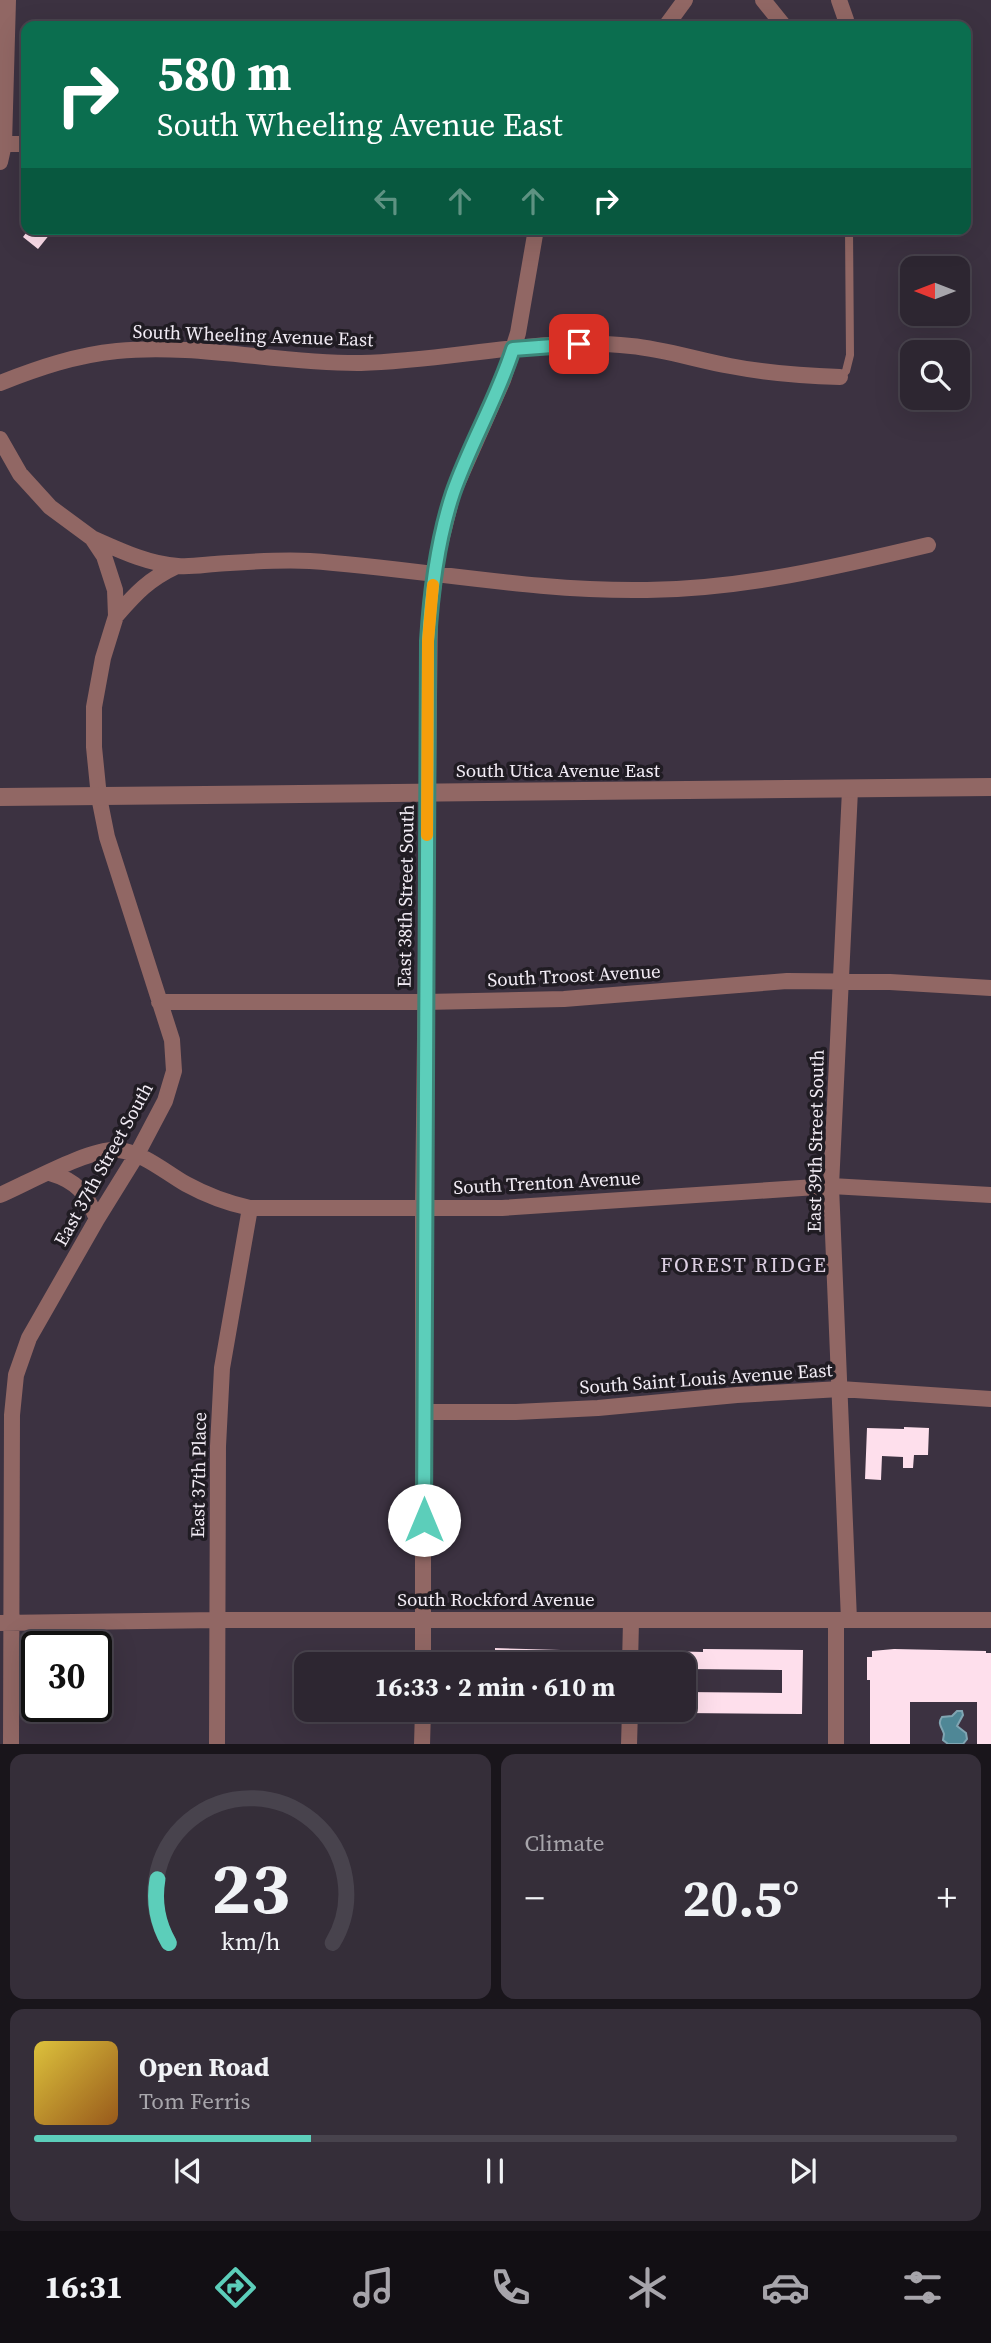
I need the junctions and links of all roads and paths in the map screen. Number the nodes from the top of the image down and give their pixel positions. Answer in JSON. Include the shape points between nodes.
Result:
{"nodes":[{"id":1,"x":8,"y":0,"type":"edge"},
{"id":2,"x":685,"y":0,"type":"edge"},
{"id":3,"x":763,"y":0,"type":"edge"},
{"id":4,"x":838,"y":0,"type":"edge"},
{"id":5,"x":670,"y":21,"type":"edge"},
{"id":6,"x":780,"y":21,"type":"edge"},
{"id":7,"x":846,"y":21,"type":"edge"},
{"id":8,"x":3,"y":80,"type":"edge"},
{"id":9,"x":4,"y":144,"type":"junction"},
{"id":10,"x":21,"y":144,"type":"edge"},
{"id":11,"x":0,"y":162,"type":"edge"},
{"id":12,"x":535,"y":235,"type":"edge"},
{"id":13,"x":849,"y":235,"type":"edge"},
{"id":14,"x":513,"y":349,"type":"junction"},
{"id":15,"x":841,"y":377,"type":"joint"},
{"id":16,"x":0,"y":383,"type":"edge"},
{"id":17,"x":0,"y":439,"type":"edge"},
{"id":18,"x":92,"y":538,"type":"junction"},
{"id":19,"x":928,"y":545,"type":"dead end"},
{"id":20,"x":177,"y":566,"type":"junction"},
{"id":21,"x":435,"y":573,"type":"junction"},
{"id":22,"x":116,"y":616,"type":"junction"},
{"id":23,"x":991,"y":788,"type":"edge"},
{"id":24,"x":850,"y":790,"type":"junction"},
{"id":25,"x":427,"y":792,"type":"junction"},
{"id":26,"x":0,"y":797,"type":"edge"},
{"id":27,"x":99,"y":797,"type":"junction"},
{"id":28,"x":841,"y":981,"type":"junction"},
{"id":29,"x":991,"y":988,"type":"edge"},
{"id":30,"x":159,"y":1002,"type":"junction"},
{"id":31,"x":425,"y":1002,"type":"junction"},
{"id":32,"x":136,"y":1156,"type":"junction"},
{"id":33,"x":50,"y":1172,"type":"junction"},
{"id":34,"x":831,"y":1186,"type":"junction"},
{"id":35,"x":0,"y":1195,"type":"edge"},
{"id":36,"x":991,"y":1195,"type":"edge"},
{"id":37,"x":250,"y":1208,"type":"junction"},
{"id":38,"x":424,"y":1208,"type":"junction"},
{"id":39,"x":97,"y":1219,"type":"junction"},
{"id":40,"x":840,"y":1389,"type":"junction"},
{"id":41,"x":991,"y":1399,"type":"edge"},
{"id":42,"x":424,"y":1412,"type":"junction"},
{"id":43,"x":218,"y":1620,"type":"junction"},
{"id":44,"x":423,"y":1620,"type":"junction"},
{"id":45,"x":631,"y":1620,"type":"junction"},
{"id":46,"x":843,"y":1620,"type":"junction"},
{"id":47,"x":991,"y":1620,"type":"edge"},
{"id":48,"x":6,"y":1623,"type":"edge"},
{"id":49,"x":423,"y":1652,"type":"edge"},
{"id":50,"x":630,"y":1652,"type":"edge"},
{"id":51,"x":422,"y":1722,"type":"edge"},
{"id":52,"x":630,"y":1722,"type":"edge"},
{"id":53,"x":10,"y":1744,"type":"edge"},
{"id":54,"x":217,"y":1744,"type":"edge"},
{"id":55,"x":422,"y":1744,"type":"edge"},
{"id":56,"x":629,"y":1744,"type":"edge"},
{"id":57,"x":836,"y":1744,"type":"edge"}],
"edges":[{"from":1,"to":8,"type":"street"},
{"from":2,"to":5,"type":"street"},
{"from":3,"to":6,"type":"street"},
{"from":4,"to":7,"type":"street"},
{"from":8,"to":9,"type":"street"},
{"from":9,"to":10,"type":"street"},
{"from":9,"to":11,"type":"street"},
{"from":12,"to":14,"type":"street","name":"East 38th Street South"},
{"from":13,"to":15,"type":"lane","via":[[850,355]]},
{"from":14,"to":15,"type":"street","name":"South Wheeling Avenue East","via":[[632,346],[756,371]]},
{"from":14,"to":16,"type":"street","name":"South Wheeling Avenue East","via":[[361,363],[158,349],[118,351],[62,360]]},
{"from":14,"to":21,"type":"street","name":"East 38th Street South","via":[[453,493]]},
{"from":17,"to":18,"type":"street","name":"East 37th Street South","via":[[20,474],[50,507]]},
{"from":18,"to":20,"type":"street","via":[[123,552]]},
{"from":18,"to":22,"type":"street","name":"East 37th Street South","via":[[104,556],[115,590]]},
{"from":19,"to":21,"type":"street","via":[[796,574],[705,587],[580,589]]},
{"from":20,"to":21,"type":"street","via":[[306,561]]},
{"from":20,"to":22,"type":"street","via":[[155,576]]},
{"from":21,"to":25,"type":"street","name":"East 38th Street South","via":[[428,641]]},
{"from":22,"to":27,"type":"street","name":"East 37th Street South","via":[[94,708]]},
{"from":23,"to":24,"type":"street","name":"South Utica Avenue East"},
{"from":24,"to":25,"type":"street","name":"South Utica Avenue East"},
{"from":24,"to":28,"type":"street","name":"East 39th Street South"},
{"from":25,"to":27,"type":"street","name":"South Utica Avenue East"},
{"from":25,"to":31,"type":"street","name":"East 38th Street South"},
{"from":26,"to":27,"type":"street","name":"South Utica Avenue East"},
{"from":27,"to":30,"type":"street","name":"East 37th Street South","via":[[107,837]]},
{"from":28,"to":29,"type":"street","name":"South Troost Avenue"},
{"from":28,"to":31,"type":"street","name":"South Troost Avenue","via":[[709,986],[565,999]]},
{"from":28,"to":34,"type":"street","name":"East 39th Street South"},
{"from":30,"to":31,"type":"street","name":"South Troost Avenue"},
{"from":30,"to":32,"type":"street","name":"East 37th Street South","via":[[172,1040],[174,1071],[165,1101]]},
{"from":31,"to":38,"type":"street","name":"East 38th Street South"},
{"from":32,"to":33,"type":"street","name":"South Trenton Avenue","via":[[118,1150],[94,1154]]},
{"from":32,"to":37,"type":"street","name":"South Trenton Avenue","via":[[226,1203]]},
{"from":32,"to":39,"type":"street","name":"East 37th Street South"},
{"from":33,"to":35,"type":"street","name":"South Trenton Avenue"},
{"from":33,"to":39,"type":"street","via":[[80,1189]]},
{"from":34,"to":36,"type":"street","name":"South Trenton Avenue"},
{"from":34,"to":38,"type":"street","name":"South Trenton Avenue","via":[[502,1208]]},
{"from":34,"to":40,"type":"street","name":"East 39th Street South"},
{"from":37,"to":38,"type":"street","name":"South Trenton Avenue"},
{"from":37,"to":43,"type":"street","name":"East 37th Place","via":[[222,1368]]},
{"from":38,"to":42,"type":"street","name":"East 38th Street South"},
{"from":39,"to":48,"type":"street","name":"East 37th Street South","via":[[29,1338],[16,1375]]},
{"from":40,"to":41,"type":"street","name":"South Saint Louis Avenue East"},
{"from":40,"to":42,"type":"street","name":"South Saint Louis Avenue East","via":[[598,1408]]},
{"from":40,"to":46,"type":"street","name":"East 39th Street South"},
{"from":42,"to":44,"type":"street","name":"East 38th Street South"},
{"from":43,"to":44,"type":"street","name":"South Rockford Avenue"},
{"from":43,"to":48,"type":"street","name":"South Rockford Avenue"},
{"from":43,"to":54,"type":"street","name":"East 37th Place"},
{"from":44,"to":45,"type":"street","name":"South Rockford Avenue"},
{"from":44,"to":49,"type":"street","name":"East 38th Street South"},
{"from":45,"to":46,"type":"street","name":"South Rockford Avenue"},
{"from":45,"to":50,"type":"street"},
{"from":46,"to":47,"type":"street","name":"South Rockford Avenue"},
{"from":46,"to":57,"type":"street","name":"East 39th Street South"},
{"from":48,"to":53,"type":"street","name":"East 37th Street South"},
{"from":51,"to":55,"type":"street"},
{"from":52,"to":56,"type":"street"}]}
